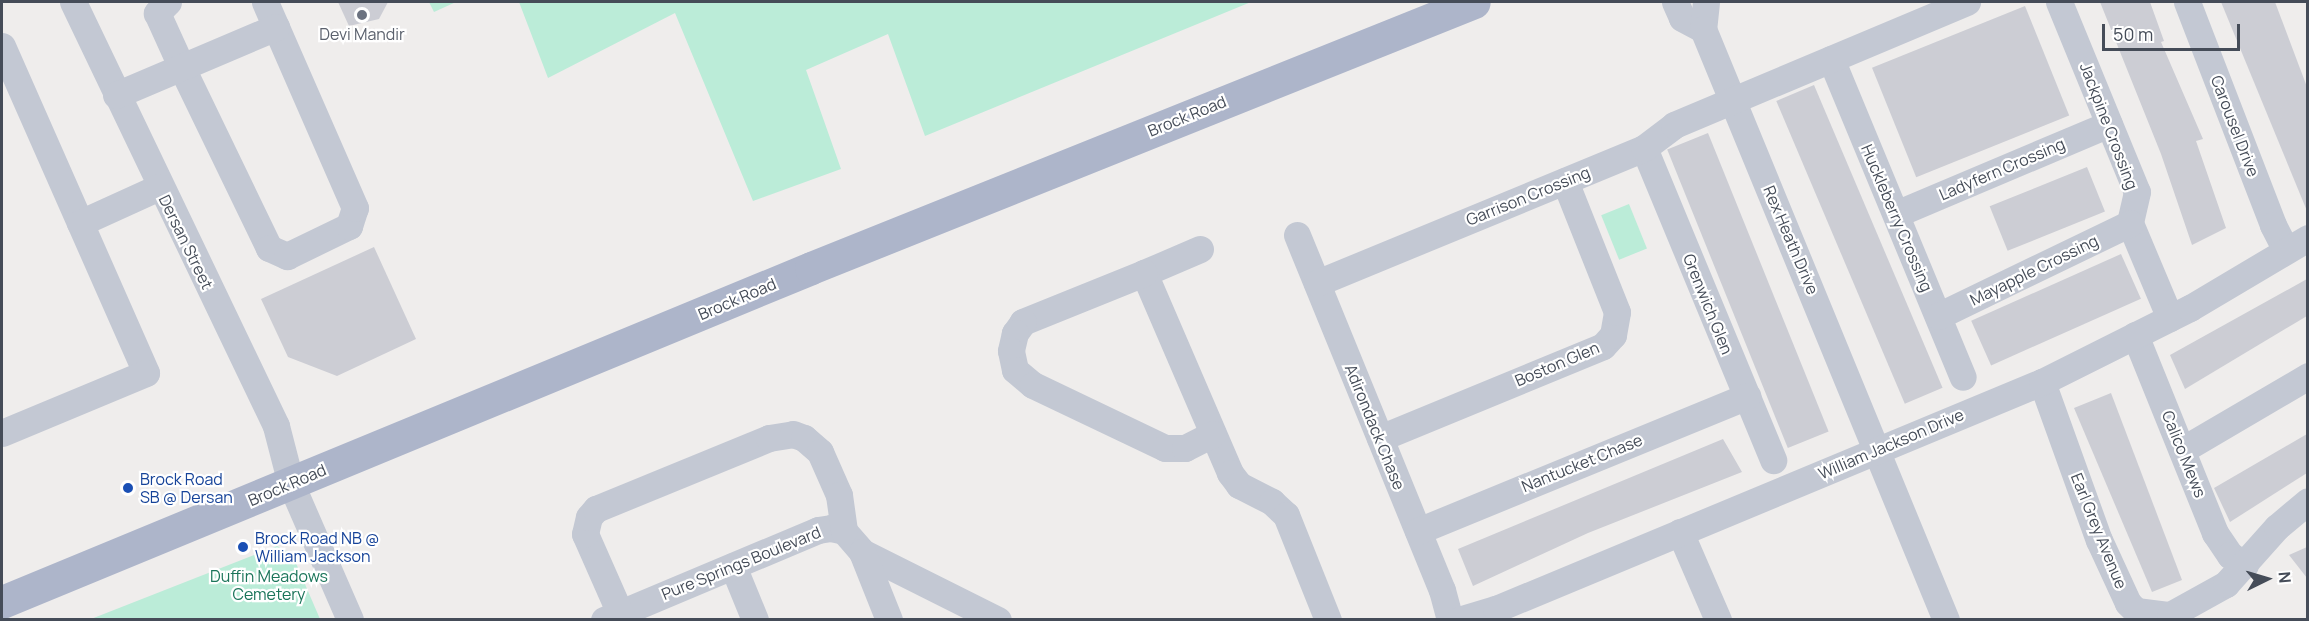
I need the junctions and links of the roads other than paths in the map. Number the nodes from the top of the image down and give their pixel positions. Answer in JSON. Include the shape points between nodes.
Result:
{"nodes":[{"id":1,"x":73,"y":2,"type":"edge"},
{"id":2,"x":168,"y":2,"type":"edge"},
{"id":3,"x":265,"y":2,"type":"edge"},
{"id":4,"x":1474,"y":2,"type":"edge"},
{"id":5,"x":1675,"y":2,"type":"edge"},
{"id":6,"x":1706,"y":2,"type":"edge"},
{"id":7,"x":1967,"y":2,"type":"edge"},
{"id":8,"x":2059,"y":2,"type":"edge"},
{"id":9,"x":2187,"y":2,"type":"edge"},
{"id":10,"x":276,"y":27,"type":"junction"},
{"id":11,"x":1703,"y":29,"type":"junction"},
{"id":12,"x":2,"y":46,"type":"edge"},
{"id":13,"x":1831,"y":59,"type":"junction"},
{"id":14,"x":182,"y":68,"type":"junction"},
{"id":15,"x":116,"y":95,"type":"junction"},
{"id":16,"x":1733,"y":100,"type":"junction"},
{"id":17,"x":2109,"y":124,"type":"junction"},
{"id":18,"x":1644,"y":148,"type":"junction"},
{"id":19,"x":1565,"y":181,"type":"junction"},
{"id":20,"x":159,"y":187,"type":"junction"},
{"id":21,"x":1896,"y":214,"type":"junction"},
{"id":22,"x":81,"y":223,"type":"junction"},
{"id":23,"x":2130,"y":223,"type":"junction"},
{"id":24,"x":1297,"y":235,"type":"dead end"},
{"id":25,"x":2297,"y":244,"type":"edge"},
{"id":26,"x":1200,"y":249,"type":"dead end"},
{"id":27,"x":1144,"y":273,"type":"junction"},
{"id":28,"x":1317,"y":283,"type":"junction"},
{"id":29,"x":1938,"y":316,"type":"junction"},
{"id":30,"x":2170,"y":318,"type":"junction"},
{"id":31,"x":2135,"y":335,"type":"junction"},
{"id":32,"x":2307,"y":376,"type":"edge"},
{"id":33,"x":1963,"y":377,"type":"dead end"},
{"id":34,"x":2042,"y":381,"type":"junction"},
{"id":35,"x":1747,"y":396,"type":"junction"},
{"id":36,"x":2,"y":433,"type":"edge"},
{"id":37,"x":1213,"y":434,"type":"junction"},
{"id":38,"x":1380,"y":438,"type":"junction"},
{"id":39,"x":1879,"y":450,"type":"junction"},
{"id":40,"x":2182,"y":450,"type":"junction"},
{"id":41,"x":1773,"y":460,"type":"dead end"},
{"id":42,"x":291,"y":484,"type":"junction"},
{"id":43,"x":2307,"y":501,"type":"edge"},
{"id":44,"x":844,"y":531,"type":"junction"},
{"id":45,"x":1418,"y":531,"type":"junction"},
{"id":46,"x":1680,"y":532,"type":"junction"},
{"id":47,"x":862,"y":552,"type":"junction"},
{"id":48,"x":2245,"y":565,"type":"junction"},
{"id":49,"x":733,"y":566,"type":"junction"},
{"id":50,"x":2,"y":602,"type":"edge"},
{"id":51,"x":615,"y":617,"type":"edge"},
{"id":52,"x":350,"y":620,"type":"edge"},
{"id":53,"x":755,"y":620,"type":"edge"},
{"id":54,"x":889,"y":620,"type":"edge"},
{"id":55,"x":998,"y":620,"type":"edge"},
{"id":56,"x":1328,"y":620,"type":"edge"},
{"id":57,"x":1450,"y":620,"type":"edge"},
{"id":58,"x":1459,"y":620,"type":"edge"},
{"id":59,"x":1718,"y":620,"type":"edge"},
{"id":60,"x":1946,"y":620,"type":"edge"}],
"edges":[{"from":1,"to":15,"type":"street","name":"Dersan Street"},
{"from":2,"to":14,"type":"street","via":[[157,14]]},
{"from":3,"to":10,"type":"street"},
{"from":4,"to":42,"type":"main road","name":"Brock Road","via":[[810,268]]},
{"from":5,"to":11,"type":"street","via":[[1682,18]]},
{"from":6,"to":11,"type":"street","name":"Rex Heath Drive"},
{"from":7,"to":13,"type":"street"},
{"from":8,"to":17,"type":"street","name":"Jackpine Crossing"},
{"from":9,"to":25,"type":"street","name":"Carousel Drive","via":[[2273,225]]},
{"from":10,"to":14,"type":"street"},
{"from":10,"to":14,"type":"street","via":[[355,208],[349,226],[287,256],[269,248]]},
{"from":11,"to":16,"type":"street","name":"Rex Heath Drive"},
{"from":12,"to":22,"type":"street"},
{"from":13,"to":16,"type":"street"},
{"from":13,"to":21,"type":"street","name":"Huckleberry Crossing"},
{"from":14,"to":15,"type":"street"},
{"from":15,"to":20,"type":"street","name":"Dersan Street"},
{"from":16,"to":18,"type":"street","name":"Garrison Crossing","via":[[1665,129]]},
{"from":16,"to":39,"type":"street","name":"Rex Heath Drive"},
{"from":17,"to":21,"type":"street","name":"Ladyfern Crossing"},
{"from":17,"to":23,"type":"street","name":"Jackpine Crossing","via":[[2137,192]]},
{"from":18,"to":19,"type":"street","name":"Garrison Crossing"},
{"from":18,"to":35,"type":"street","name":"Grenwich Glen"},
{"from":19,"to":28,"type":"street","name":"Garrison Crossing"},
{"from":19,"to":38,"type":"street","name":"Boston Glen","via":[[1617,312],[1613,335],[1603,346]]},
{"from":20,"to":22,"type":"street"},
{"from":20,"to":42,"type":"street","name":"Dersan Street","via":[[276,426]]},
{"from":21,"to":29,"type":"street","name":"Huckleberry Crossing"},
{"from":22,"to":36,"type":"street","via":[[146,373]]},
{"from":23,"to":29,"type":"street","name":"Mayapple Crossing"},
{"from":23,"to":30,"type":"street"},
{"from":24,"to":28,"type":"street","name":"Adirondack Chase"},
{"from":25,"to":30,"type":"street","name":"William Jackson Drive"},
{"from":26,"to":27,"type":"street"},
{"from":27,"to":37,"type":"street"},
{"from":27,"to":37,"type":"street","via":[[1023,322],[1015,333],[1011,351],[1015,370],[1033,385],[1165,448],[1185,448]]},
{"from":28,"to":38,"type":"street","name":"Adirondack Chase"},
{"from":29,"to":33,"type":"street","name":"Huckleberry Crossing"},
{"from":30,"to":31,"type":"street","name":"William Jackson Drive"},
{"from":31,"to":34,"type":"street","name":"William Jackson Drive"},
{"from":31,"to":40,"type":"street","name":"Calico Mews"},
{"from":32,"to":40,"type":"street"},
{"from":34,"to":39,"type":"street","name":"William Jackson Drive"},
{"from":34,"to":48,"type":"street","name":"Earl Grey Avenue","via":[[2099,540],[2128,603],[2136,611],[2170,615],[2226,584]]},
{"from":35,"to":41,"type":"street","name":"Grenwich Glen"},
{"from":35,"to":45,"type":"street","name":"Nantucket Chase"},
{"from":37,"to":56,"type":"street","via":[[1239,485],[1272,502],[1286,515]]},
{"from":38,"to":45,"type":"street","name":"Adirondack Chase"},
{"from":39,"to":46,"type":"street","name":"William Jackson Drive"},
{"from":39,"to":60,"type":"street","name":"Rex Heath Drive"},
{"from":40,"to":48,"type":"street","name":"Calico Mews","via":[[2215,533],[2230,555]]},
{"from":42,"to":50,"type":"main road","name":"Brock Road"},
{"from":42,"to":52,"type":"street"},
{"from":43,"to":48,"type":"street","name":"Earl Grey Avenue","via":[[2277,527]]},
{"from":44,"to":47,"type":"street","name":"Pure Springs Boulevard"},
{"from":44,"to":49,"type":"street","name":"Pure Springs Boulevard","via":[[818,530]]},
{"from":44,"to":51,"type":"street","via":[[839,495],[820,452],[793,434],[769,438],[596,509],[589,517],[585,534]]},
{"from":45,"to":57,"type":"street","name":"Adirondack Chase"},
{"from":46,"to":58,"type":"street","name":"William Jackson Drive","via":[[1496,609]]},
{"from":46,"to":59,"type":"street"},
{"from":47,"to":54,"type":"street","name":"Pure Springs Boulevard"},
{"from":47,"to":55,"type":"street"},
{"from":49,"to":51,"type":"street","name":"Pure Springs Boulevard"},
{"from":49,"to":53,"type":"street"}]}
